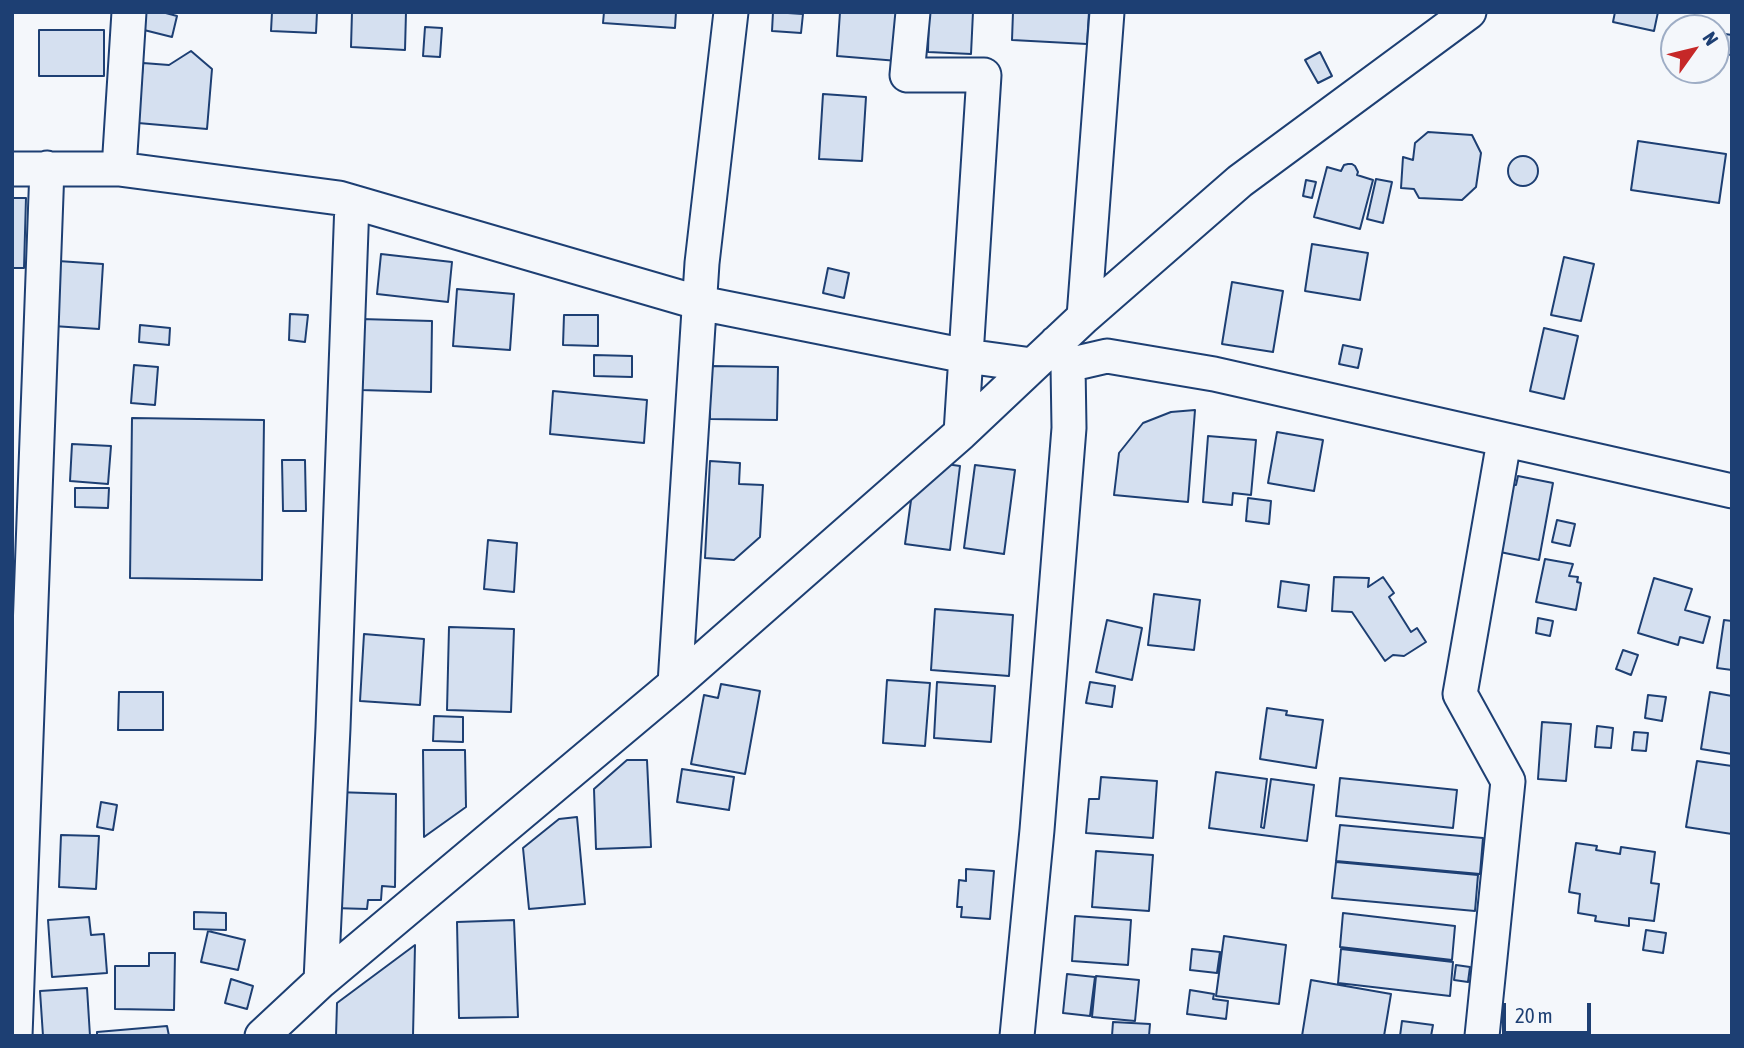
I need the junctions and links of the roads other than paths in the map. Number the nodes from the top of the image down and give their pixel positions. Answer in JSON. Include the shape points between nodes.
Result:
{"nodes":[{"id":1,"x":129,"y":12,"type":"edge"},
{"id":2,"x":731,"y":12,"type":"edge"},
{"id":3,"x":913,"y":12,"type":"edge"},
{"id":4,"x":1107,"y":12,"type":"edge"},
{"id":5,"x":1469,"y":12,"type":"edge"},
{"id":6,"x":47,"y":168,"type":"junction"},
{"id":7,"x":12,"y":169,"type":"edge"},
{"id":8,"x":118,"y":169,"type":"junction"},
{"id":9,"x":352,"y":202,"type":"junction"},
{"id":10,"x":699,"y":303,"type":"junction"},
{"id":11,"x":1084,"y":317,"type":"junction"},
{"id":12,"x":1062,"y":354,"type":"junction"},
{"id":13,"x":966,"y":356,"type":"junction"},
{"id":14,"x":1032,"y":365,"type":"junction"},
{"id":15,"x":961,"y":433,"type":"junction"},
{"id":16,"x":1504,"y":441,"type":"junction"},
{"id":17,"x":1732,"y":491,"type":"edge"},
{"id":18,"x":675,"y":684,"type":"junction"},
{"id":19,"x":321,"y":981,"type":"junction"},
{"id":20,"x":15,"y":1036,"type":"edge"},
{"id":21,"x":262,"y":1036,"type":"edge"},
{"id":22,"x":1017,"y":1036,"type":"edge"},
{"id":23,"x":1482,"y":1036,"type":"edge"}],
"edges":[{"from":1,"to":8,"type":"street"},
{"from":2,"to":10,"type":"street"},
{"from":3,"to":13,"type":"street","via":[[907,75],[984,75]]},
{"from":4,"to":11,"type":"street"},
{"from":5,"to":11,"type":"street","via":[[1240,181]]},
{"from":6,"to":7,"type":"street"},
{"from":6,"to":8,"type":"street"},
{"from":6,"to":20,"type":"street"},
{"from":8,"to":9,"type":"street"},
{"from":9,"to":10,"type":"street"},
{"from":9,"to":19,"type":"street"},
{"from":10,"to":13,"type":"street"},
{"from":10,"to":18,"type":"street"},
{"from":11,"to":12,"type":"street"},
{"from":12,"to":14,"type":"street"},
{"from":12,"to":16,"type":"street","via":[[1107,356],[1214,374]]},
{"from":12,"to":22,"type":"street","via":[[1069,428]]},
{"from":13,"to":14,"type":"street"},
{"from":13,"to":15,"type":"street"},
{"from":14,"to":15,"type":"street"},
{"from":15,"to":18,"type":"street"},
{"from":16,"to":17,"type":"street"},
{"from":16,"to":23,"type":"street","via":[[1460,694],[1508,781]]},
{"from":18,"to":19,"type":"street"},
{"from":19,"to":21,"type":"street"}]}
